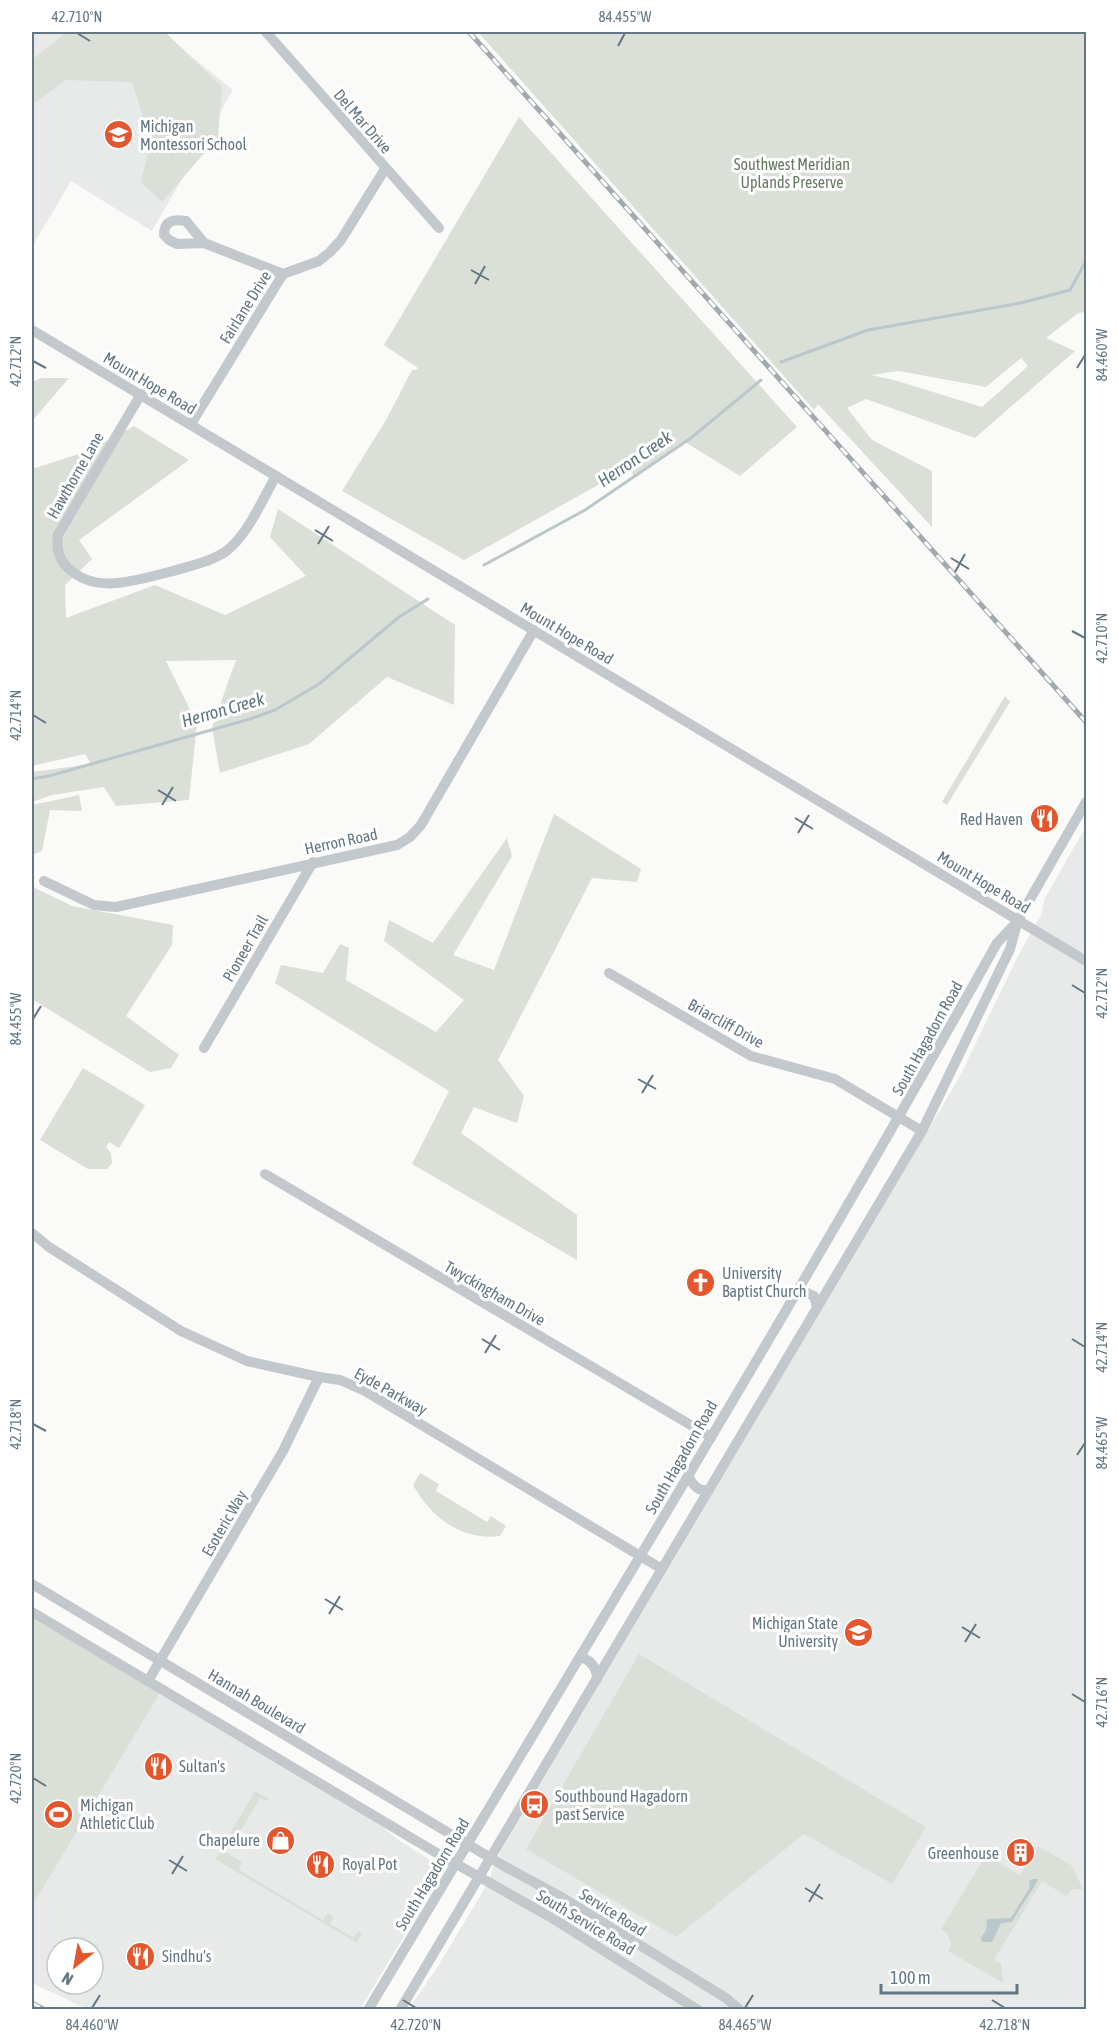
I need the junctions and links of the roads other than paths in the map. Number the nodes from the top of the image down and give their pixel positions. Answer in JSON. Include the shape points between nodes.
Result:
{"nodes":[{"id":1,"x":266,"y":32,"type":"edge"},
{"id":2,"x":385,"y":169,"type":"junction"},
{"id":3,"x":439,"y":228,"type":"dead end"},
{"id":4,"x":204,"y":243,"type":"dead end"},
{"id":5,"x":283,"y":274,"type":"junction"},
{"id":6,"x":32,"y":330,"type":"edge"},
{"id":7,"x":141,"y":394,"type":"junction"},
{"id":8,"x":191,"y":424,"type":"junction"},
{"id":9,"x":276,"y":476,"type":"junction"},
{"id":10,"x":534,"y":630,"type":"junction"},
{"id":11,"x":1086,"y":802,"type":"edge"},
{"id":12,"x":313,"y":862,"type":"junction"},
{"id":13,"x":44,"y":881,"type":"dead end"},
{"id":14,"x":1018,"y":920,"type":"junction"},
{"id":15,"x":1086,"y":961,"type":"edge"},
{"id":16,"x":609,"y":973,"type":"dead end"},
{"id":17,"x":204,"y":1048,"type":"dead end"},
{"id":18,"x":899,"y":1117,"type":"junction"},
{"id":19,"x":922,"y":1131,"type":"junction"},
{"id":20,"x":265,"y":1174,"type":"dead end"},
{"id":21,"x":32,"y":1233,"type":"edge"},
{"id":22,"x":796,"y":1291,"type":"junction"},
{"id":23,"x":818,"y":1307,"type":"junction"},
{"id":24,"x":320,"y":1377,"type":"junction"},
{"id":25,"x":711,"y":1437,"type":"junction"},
{"id":26,"x":688,"y":1476,"type":"junction"},
{"id":27,"x":709,"y":1490,"type":"junction"},
{"id":28,"x":641,"y":1556,"type":"junction"},
{"id":29,"x":662,"y":1569,"type":"junction"},
{"id":30,"x":32,"y":1584,"type":"edge"},
{"id":31,"x":32,"y":1611,"type":"edge"},
{"id":32,"x":581,"y":1657,"type":"junction"},
{"id":33,"x":159,"y":1661,"type":"junction"},
{"id":34,"x":597,"y":1679,"type":"junction"},
{"id":35,"x":148,"y":1681,"type":"junction"},
{"id":36,"x":467,"y":1844,"type":"junction"},
{"id":37,"x":491,"y":1858,"type":"junction"},
{"id":38,"x":455,"y":1864,"type":"junction"},
{"id":39,"x":479,"y":1878,"type":"junction"},
{"id":40,"x":368,"y":2010,"type":"edge"},
{"id":41,"x":400,"y":2010,"type":"edge"},
{"id":42,"x":698,"y":2010,"type":"edge"},
{"id":43,"x":740,"y":2010,"type":"edge"}],
"edges":[{"from":1,"to":2,"type":"street","name":"Del Mar Drive"},
{"from":2,"to":3,"type":"street","name":"Del Mar Drive"},
{"from":2,"to":5,"type":"street","name":"Fairlane Drive","via":[[330,252],[319,261]]},
{"from":4,"to":5,"type":"street"},
{"from":5,"to":8,"type":"street","name":"Fairlane Drive"},
{"from":6,"to":7,"type":"street","name":"Mount Hope Road"},
{"from":7,"to":8,"type":"street","name":"Mount Hope Road"},
{"from":7,"to":9,"type":"street","name":"Hawthorne Lane","via":[[58,535],[60,558],[78,576],[119,583],[220,555],[239,537]]},
{"from":8,"to":9,"type":"street","name":"Mount Hope Road"},
{"from":9,"to":10,"type":"street","name":"Mount Hope Road"},
{"from":10,"to":12,"type":"street","name":"Herron Road","via":[[414,834],[397,844]]},
{"from":10,"to":14,"type":"street","name":"Mount Hope Road"},
{"from":11,"to":14,"type":"street","name":"South Hagadorn Road"},
{"from":12,"to":13,"type":"street","name":"Herron Road","via":[[116,907],[94,905]]},
{"from":12,"to":17,"type":"street","name":"Pioneer Trail"},
{"from":14,"to":15,"type":"street","name":"Mount Hope Road"},
{"from":14,"to":18,"type":"street","name":"South Hagadorn Road","via":[[997,943]]},
{"from":14,"to":19,"type":"street","name":"South Hagadorn Road","via":[[1010,949]]},
{"from":16,"to":18,"type":"street","name":"Briarcliff Drive","via":[[751,1056],[836,1079]]},
{"from":18,"to":19,"type":"street","name":"Briarcliff Drive"},
{"from":18,"to":22,"type":"street","name":"South Hagadorn Road"},
{"from":19,"to":23,"type":"street","name":"South Hagadorn Road"},
{"from":20,"to":25,"type":"street","name":"Twyckingham Drive"},
{"from":21,"to":24,"type":"street","name":"Eyde Parkway","via":[[181,1331],[247,1361]]},
{"from":22,"to":23,"type":"street","via":[[814,1296]]},
{"from":22,"to":25,"type":"street","name":"South Hagadorn Road"},
{"from":23,"to":27,"type":"street","name":"South Hagadorn Road"},
{"from":24,"to":28,"type":"street","name":"Eyde Parkway","via":[[340,1380],[365,1391]]},
{"from":24,"to":33,"type":"street","name":"Esoteric Way","via":[[277,1461]]},
{"from":25,"to":26,"type":"street","name":"South Hagadorn Road"},
{"from":26,"to":27,"type":"street","via":[[697,1488]]},
{"from":26,"to":28,"type":"street","name":"South Hagadorn Road"},
{"from":27,"to":29,"type":"street","name":"South Hagadorn Road"},
{"from":28,"to":29,"type":"street","name":"Eyde Parkway"},
{"from":28,"to":32,"type":"street","name":"South Hagadorn Road"},
{"from":29,"to":34,"type":"street","name":"South Hagadorn Road"},
{"from":30,"to":33,"type":"street","name":"Hannah Boulevard"},
{"from":31,"to":35,"type":"street"},
{"from":32,"to":34,"type":"street","via":[[594,1666]]},
{"from":32,"to":36,"type":"street","name":"South Hagadorn Road"},
{"from":33,"to":35,"type":"street","name":"Esoteric Way"},
{"from":33,"to":36,"type":"street","name":"Hannah Boulevard"},
{"from":34,"to":37,"type":"street","name":"South Hagadorn Road"},
{"from":35,"to":38,"type":"street"},
{"from":36,"to":37,"type":"street","name":"Service Road"},
{"from":36,"to":38,"type":"street","name":"South Hagadorn Road"},
{"from":37,"to":39,"type":"street","name":"South Hagadorn Road"},
{"from":37,"to":43,"type":"street","name":"Service Road","via":[[563,1898]]},
{"from":38,"to":39,"type":"street","name":"South Service Road"},
{"from":38,"to":40,"type":"street","name":"South Hagadorn Road"},
{"from":39,"to":41,"type":"street","name":"South Hagadorn Road"},
{"from":39,"to":42,"type":"street","name":"South Service Road","via":[[561,1923]]}]}
